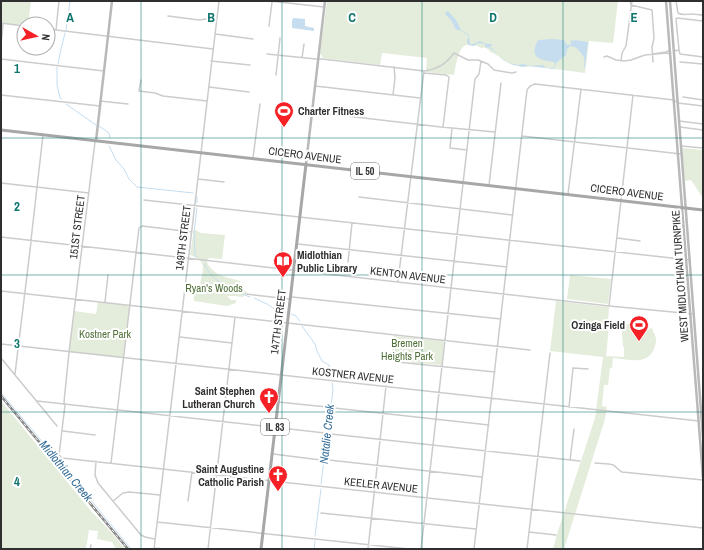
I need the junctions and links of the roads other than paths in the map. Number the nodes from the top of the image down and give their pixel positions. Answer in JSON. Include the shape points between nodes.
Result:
{"nodes":[{"id":1,"x":59,"y":1,"type":"edge"},
{"id":2,"x":112,"y":1,"type":"edge"},
{"id":3,"x":219,"y":1,"type":"edge"},
{"id":4,"x":272,"y":1,"type":"edge"},
{"id":5,"x":298,"y":1,"type":"edge"},
{"id":6,"x":325,"y":1,"type":"edge"},
{"id":7,"x":631,"y":1,"type":"edge"},
{"id":8,"x":666,"y":1,"type":"edge"},
{"id":9,"x":670,"y":1,"type":"edge"},
{"id":10,"x":676,"y":1,"type":"edge"},
{"id":11,"x":298,"y":4,"type":"junction"},
{"id":12,"x":631,"y":5,"type":"junction"},
{"id":13,"x":324,"y":7,"type":"junction"},
{"id":14,"x":703,"y":15,"type":"edge"},
{"id":15,"x":168,"y":16,"type":"dead end"},
{"id":16,"x":216,"y":20,"type":"junction"},
{"id":17,"x":703,"y":21,"type":"edge"},
{"id":18,"x":2,"y":24,"type":"edge"},
{"id":19,"x":16,"y":25,"type":"edge"},
{"id":20,"x":269,"y":26,"type":"dead end"},
{"id":21,"x":56,"y":30,"type":"joint"},
{"id":22,"x":215,"y":34,"type":"junction"},
{"id":23,"x":108,"y":36,"type":"junction"},
{"id":24,"x":280,"y":38,"type":"dead end"},
{"id":25,"x":253,"y":39,"type":"dead end"},
{"id":26,"x":304,"y":44,"type":"dead end"},
{"id":27,"x":1,"y":45,"type":"edge"},
{"id":28,"x":213,"y":49,"type":"junction"},
{"id":29,"x":679,"y":50,"type":"junction"},
{"id":30,"x":671,"y":52,"type":"junction"},
{"id":31,"x":267,"y":54,"type":"dead end"},
{"id":32,"x":652,"y":54,"type":"junction"},
{"id":33,"x":278,"y":55,"type":"junction"},
{"id":34,"x":604,"y":57,"type":"dead end"},
{"id":35,"x":703,"y":57,"type":"edge"},
{"id":36,"x":302,"y":58,"type":"junction"},
{"id":37,"x":1,"y":59,"type":"edge"},
{"id":38,"x":318,"y":59,"type":"junction"},
{"id":39,"x":621,"y":60,"type":"junction"},
{"id":40,"x":212,"y":61,"type":"junction"},
{"id":41,"x":481,"y":61,"type":"junction"},
{"id":42,"x":653,"y":62,"type":"dead end"},
{"id":43,"x":680,"y":62,"type":"dead end"},
{"id":44,"x":703,"y":64,"type":"edge"},
{"id":45,"x":250,"y":65,"type":"dead end"},
{"id":46,"x":394,"y":68,"type":"junction"},
{"id":47,"x":104,"y":71,"type":"junction"},
{"id":48,"x":424,"y":72,"type":"junction"},
{"id":49,"x":516,"y":72,"type":"dead end"},
{"id":50,"x":276,"y":75,"type":"dead end"},
{"id":51,"x":141,"y":80,"type":"dead end"},
{"id":52,"x":501,"y":83,"type":"dead end"},
{"id":53,"x":315,"y":86,"type":"junction"},
{"id":54,"x":209,"y":87,"type":"junction"},
{"id":55,"x":581,"y":89,"type":"junction"},
{"id":56,"x":249,"y":92,"type":"dead end"},
{"id":57,"x":1,"y":95,"type":"edge"},
{"id":58,"x":393,"y":95,"type":"junction"},
{"id":59,"x":633,"y":95,"type":"junction"},
{"id":60,"x":683,"y":97,"type":"dead end"},
{"id":61,"x":420,"y":98,"type":"junction"},
{"id":62,"x":674,"y":100,"type":"junction"},
{"id":63,"x":703,"y":100,"type":"edge"},
{"id":64,"x":100,"y":101,"type":"junction"},
{"id":65,"x":207,"y":101,"type":"junction"},
{"id":66,"x":678,"y":103,"type":"junction"},
{"id":67,"x":128,"y":104,"type":"dead end"},
{"id":68,"x":260,"y":104,"type":"dead end"},
{"id":69,"x":100,"y":106,"type":"junction"},
{"id":70,"x":703,"y":106,"type":"edge"},
{"id":71,"x":312,"y":112,"type":"junction"},
{"id":72,"x":679,"y":121,"type":"junction"},
{"id":73,"x":417,"y":124,"type":"junction"},
{"id":74,"x":703,"y":124,"type":"edge"},
{"id":75,"x":444,"y":127,"type":"junction"},
{"id":76,"x":680,"y":127,"type":"junction"},
{"id":77,"x":452,"y":128,"type":"junction"},
{"id":78,"x":1,"y":130,"type":"edge"},
{"id":79,"x":470,"y":130,"type":"junction"},
{"id":80,"x":703,"y":130,"type":"edge"},
{"id":81,"x":495,"y":132,"type":"junction"},
{"id":82,"x":43,"y":135,"type":"junction"},
{"id":83,"x":522,"y":136,"type":"junction"},
{"id":84,"x":96,"y":141,"type":"junction"},
{"id":85,"x":575,"y":142,"type":"junction"},
{"id":86,"x":681,"y":146,"type":"junction"},
{"id":87,"x":627,"y":148,"type":"junction"},
{"id":88,"x":703,"y":148,"type":"edge"},
{"id":89,"x":467,"y":150,"type":"junction"},
{"id":90,"x":201,"y":152,"type":"junction"},
{"id":91,"x":680,"y":154,"type":"junction"},
{"id":92,"x":253,"y":158,"type":"junction"},
{"id":93,"x":306,"y":164,"type":"junction"},
{"id":94,"x":411,"y":176,"type":"junction"},
{"id":95,"x":198,"y":178,"type":"junction"},
{"id":96,"x":224,"y":182,"type":"dead end"},
{"id":97,"x":464,"y":182,"type":"junction"},
{"id":98,"x":1,"y":183,"type":"edge"},
{"id":99,"x":489,"y":185,"type":"junction"},
{"id":100,"x":37,"y":187,"type":"junction"},
{"id":101,"x":516,"y":188,"type":"junction"},
{"id":102,"x":89,"y":193,"type":"junction"},
{"id":103,"x":568,"y":194,"type":"junction"},
{"id":104,"x":359,"y":197,"type":"dead end"},
{"id":105,"x":144,"y":200,"type":"dead end"},
{"id":106,"x":621,"y":200,"type":"junction"},
{"id":107,"x":408,"y":202,"type":"junction"},
{"id":108,"x":195,"y":205,"type":"junction"},
{"id":109,"x":684,"y":208,"type":"junction"},
{"id":110,"x":460,"y":209,"type":"junction"},
{"id":111,"x":703,"y":210,"type":"edge"},
{"id":112,"x":513,"y":215,"type":"junction"},
{"id":113,"x":300,"y":217,"type":"junction"},
{"id":114,"x":352,"y":223,"type":"junction"},
{"id":115,"x":405,"y":229,"type":"junction"},
{"id":116,"x":192,"y":232,"type":"junction"},
{"id":117,"x":457,"y":235,"type":"junction"},
{"id":118,"x":1,"y":237,"type":"edge"},
{"id":119,"x":617,"y":238,"type":"junction"},
{"id":120,"x":31,"y":241,"type":"junction"},
{"id":121,"x":510,"y":241,"type":"junction"},
{"id":122,"x":640,"y":241,"type":"dead end"},
{"id":123,"x":297,"y":243,"type":"junction"},
{"id":124,"x":82,"y":246,"type":"junction"},
{"id":125,"x":349,"y":249,"type":"junction"},
{"id":126,"x":136,"y":252,"type":"junction"},
{"id":127,"x":615,"y":252,"type":"junction"},
{"id":128,"x":402,"y":255,"type":"junction"},
{"id":129,"x":188,"y":258,"type":"junction"},
{"id":130,"x":688,"y":260,"type":"junction"},
{"id":131,"x":454,"y":261,"type":"junction"},
{"id":132,"x":348,"y":262,"type":"dead end"},
{"id":133,"x":507,"y":267,"type":"junction"},
{"id":134,"x":294,"y":270,"type":"junction"},
{"id":135,"x":108,"y":275,"type":"dead end"},
{"id":136,"x":398,"y":281,"type":"junction"},
{"id":137,"x":451,"y":288,"type":"junction"},
{"id":138,"x":1,"y":291,"type":"edge"},
{"id":139,"x":504,"y":293,"type":"junction"},
{"id":140,"x":25,"y":294,"type":"junction"},
{"id":141,"x":246,"y":294,"type":"dead end"},
{"id":142,"x":290,"y":298,"type":"junction"},
{"id":143,"x":76,"y":299,"type":"junction"},
{"id":144,"x":105,"y":302,"type":"junction"},
{"id":145,"x":130,"y":305,"type":"junction"},
{"id":146,"x":609,"y":306,"type":"junction"},
{"id":147,"x":182,"y":311,"type":"junction"},
{"id":148,"x":448,"y":313,"type":"junction"},
{"id":149,"x":692,"y":314,"type":"junction"},
{"id":150,"x":235,"y":316,"type":"junction"},
{"id":151,"x":501,"y":319,"type":"junction"},
{"id":152,"x":287,"y":322,"type":"junction"},
{"id":153,"x":179,"y":337,"type":"junction"},
{"id":154,"x":445,"y":340,"type":"junction"},
{"id":155,"x":232,"y":343,"type":"junction"},
{"id":156,"x":1,"y":344,"type":"edge"},
{"id":157,"x":18,"y":346,"type":"junction"},
{"id":158,"x":498,"y":346,"type":"junction"},
{"id":159,"x":530,"y":350,"type":"dead end"},
{"id":160,"x":69,"y":352,"type":"junction"},
{"id":161,"x":550,"y":353,"type":"dead end"},
{"id":162,"x":1,"y":358,"type":"edge"},
{"id":163,"x":124,"y":358,"type":"junction"},
{"id":164,"x":397,"y":362,"type":"dead end"},
{"id":165,"x":176,"y":364,"type":"junction"},
{"id":166,"x":442,"y":367,"type":"junction"},
{"id":167,"x":229,"y":369,"type":"junction"},
{"id":168,"x":588,"y":369,"type":"dead end"},
{"id":169,"x":495,"y":372,"type":"junction"},
{"id":170,"x":15,"y":374,"type":"junction"},
{"id":171,"x":281,"y":375,"type":"junction"},
{"id":172,"x":386,"y":386,"type":"junction"},
{"id":173,"x":439,"y":392,"type":"junction"},
{"id":174,"x":492,"y":398,"type":"junction"},
{"id":175,"x":37,"y":402,"type":"junction"},
{"id":176,"x":278,"y":402,"type":"junction"},
{"id":177,"x":544,"y":404,"type":"junction"},
{"id":178,"x":65,"y":405,"type":"junction"},
{"id":179,"x":327,"y":407,"type":"dead end"},
{"id":180,"x":569,"y":407,"type":"junction"},
{"id":181,"x":334,"y":408,"type":"dead end"},
{"id":182,"x":117,"y":410,"type":"junction"},
{"id":183,"x":383,"y":413,"type":"junction"},
{"id":184,"x":170,"y":416,"type":"junction"},
{"id":185,"x":436,"y":419,"type":"junction"},
{"id":186,"x":223,"y":422,"type":"junction"},
{"id":187,"x":701,"y":422,"type":"edge"},
{"id":188,"x":489,"y":425,"type":"junction"},
{"id":189,"x":57,"y":426,"type":"dead end"},
{"id":190,"x":275,"y":428,"type":"junction"},
{"id":191,"x":574,"y":429,"type":"dead end"},
{"id":192,"x":62,"y":431,"type":"junction"},
{"id":193,"x":325,"y":433,"type":"dead end"},
{"id":194,"x":331,"y":434,"type":"dead end"},
{"id":195,"x":95,"y":435,"type":"dead end"},
{"id":196,"x":703,"y":437,"type":"edge"},
{"id":197,"x":380,"y":439,"type":"junction"},
{"id":198,"x":433,"y":445,"type":"junction"},
{"id":199,"x":486,"y":451,"type":"junction"},
{"id":200,"x":272,"y":454,"type":"junction"},
{"id":201,"x":59,"y":455,"type":"joint"},
{"id":202,"x":538,"y":457,"type":"junction"},
{"id":203,"x":321,"y":460,"type":"dead end"},
{"id":204,"x":329,"y":460,"type":"dead end"},
{"id":205,"x":570,"y":460,"type":"junction"},
{"id":206,"x":96,"y":461,"type":"junction"},
{"id":207,"x":580,"y":461,"type":"dead end"},
{"id":208,"x":111,"y":463,"type":"junction"},
{"id":209,"x":595,"y":463,"type":"dead end"},
{"id":210,"x":377,"y":466,"type":"junction"},
{"id":211,"x":163,"y":468,"type":"junction"},
{"id":212,"x":430,"y":471,"type":"junction"},
{"id":213,"x":192,"y":472,"type":"junction"},
{"id":214,"x":217,"y":474,"type":"junction"},
{"id":215,"x":703,"y":477,"type":"edge"},
{"id":216,"x":482,"y":478,"type":"junction"},
{"id":217,"x":269,"y":480,"type":"junction"},
{"id":218,"x":374,"y":492,"type":"junction"},
{"id":219,"x":160,"y":495,"type":"junction"},
{"id":220,"x":427,"y":498,"type":"junction"},
{"id":221,"x":113,"y":501,"type":"junction"},
{"id":222,"x":188,"y":501,"type":"dead end"},
{"id":223,"x":479,"y":504,"type":"junction"},
{"id":224,"x":532,"y":509,"type":"junction"},
{"id":225,"x":321,"y":513,"type":"dead end"},
{"id":226,"x":371,"y":518,"type":"junction"},
{"id":227,"x":157,"y":522,"type":"junction"},
{"id":228,"x":424,"y":524,"type":"junction"},
{"id":229,"x":210,"y":527,"type":"junction"},
{"id":230,"x":703,"y":528,"type":"edge"},
{"id":231,"x":476,"y":530,"type":"junction"},
{"id":232,"x":529,"y":532,"type":"junction"},
{"id":233,"x":262,"y":533,"type":"junction"},
{"id":234,"x":556,"y":535,"type":"dead end"},
{"id":235,"x":155,"y":539,"type":"junction"},
{"id":236,"x":91,"y":545,"type":"dead end"},
{"id":237,"x":368,"y":545,"type":"junction"},
{"id":238,"x":154,"y":548,"type":"edge"},
{"id":239,"x":90,"y":549,"type":"edge"},
{"id":240,"x":164,"y":549,"type":"edge"},
{"id":241,"x":208,"y":549,"type":"edge"},
{"id":242,"x":261,"y":549,"type":"edge"},
{"id":243,"x":368,"y":549,"type":"edge"},
{"id":244,"x":409,"y":549,"type":"edge"},
{"id":245,"x":421,"y":549,"type":"edge"},
{"id":246,"x":474,"y":549,"type":"edge"},
{"id":247,"x":527,"y":549,"type":"edge"}],
"edges":[{"from":1,"to":21,"type":"street"},
{"from":2,"to":23,"type":"main road","name":"151ST STREET"},
{"from":3,"to":16,"type":"street","name":"149TH STREET"},
{"from":4,"to":11,"type":"street"},
{"from":4,"to":20,"type":"street"},
{"from":5,"to":11,"type":"street"},
{"from":6,"to":13,"type":"main road","name":"147TH STREET"},
{"from":7,"to":12,"type":"street"},
{"from":8,"to":30,"type":"main road","name":"WEST MIDLOTHIAN TURNPIKE"},
{"from":9,"to":30,"type":"main road","name":"WEST MIDLOTHIAN TURNPIKE"},
{"from":10,"to":14,"type":"street","via":[[678,14]]},
{"from":11,"to":13,"type":"street"},
{"from":12,"to":32,"type":"street","via":[[652,10]]},
{"from":12,"to":39,"type":"street"},
{"from":13,"to":38,"type":"main road","name":"147TH STREET"},
{"from":15,"to":16,"type":"street"},
{"from":16,"to":22,"type":"street","name":"149TH STREET"},
{"from":17,"to":29,"type":"street","via":[[676,19]]},
{"from":18,"to":19,"type":"street"},
{"from":18,"to":27,"type":"street"},
{"from":21,"to":23,"type":"street"},
{"from":22,"to":25,"type":"street"},
{"from":22,"to":28,"type":"street","name":"149TH STREET"},
{"from":23,"to":28,"type":"street"},
{"from":23,"to":47,"type":"main road","name":"151ST STREET"},
{"from":24,"to":33,"type":"street"},
{"from":26,"to":36,"type":"street"},
{"from":28,"to":40,"type":"street","name":"149TH STREET"},
{"from":29,"to":30,"type":"street"},
{"from":29,"to":35,"type":"street","via":[[680,54]]},
{"from":30,"to":32,"type":"street"},
{"from":30,"to":32,"type":"street"},
{"from":30,"to":62,"type":"main road","name":"WEST MIDLOTHIAN TURNPIKE"},
{"from":30,"to":66,"type":"main road","name":"WEST MIDLOTHIAN TURNPIKE"},
{"from":31,"to":33,"type":"street"},
{"from":32,"to":39,"type":"street"},
{"from":32,"to":42,"type":"street"},
{"from":33,"to":36,"type":"street"},
{"from":33,"to":50,"type":"street"},
{"from":34,"to":39,"type":"street"},
{"from":36,"to":38,"type":"street"},
{"from":37,"to":47,"type":"street"},
{"from":38,"to":46,"type":"street"},
{"from":38,"to":53,"type":"main road","name":"147TH STREET"},
{"from":40,"to":45,"type":"street"},
{"from":40,"to":54,"type":"street","name":"149TH STREET"},
{"from":41,"to":48,"type":"street","via":[[467,60],[454,52],[445,63]]},
{"from":41,"to":49,"type":"street","via":[[494,70]]},
{"from":41,"to":79,"type":"street","via":[[479,74],[475,79]]},
{"from":43,"to":44,"type":"street"},
{"from":46,"to":48,"type":"street"},
{"from":46,"to":58,"type":"street","via":[[396,75]]},
{"from":47,"to":64,"type":"main road","name":"151ST STREET"},
{"from":48,"to":61,"type":"street"},
{"from":48,"to":75,"type":"street","via":[[449,77]]},
{"from":51,"to":65,"type":"street","via":[[140,92]]},
{"from":52,"to":81,"type":"street"},
{"from":53,"to":58,"type":"street"},
{"from":53,"to":71,"type":"main road","name":"147TH STREET"},
{"from":54,"to":56,"type":"street"},
{"from":54,"to":65,"type":"street","name":"149TH STREET"},
{"from":55,"to":59,"type":"street"},
{"from":55,"to":83,"type":"street","via":[[530,85]]},
{"from":55,"to":85,"type":"street"},
{"from":57,"to":69,"type":"street"},
{"from":58,"to":61,"type":"street"},
{"from":59,"to":62,"type":"street"},
{"from":59,"to":87,"type":"street"},
{"from":60,"to":63,"type":"street"},
{"from":61,"to":73,"type":"street"},
{"from":62,"to":66,"type":"street"},
{"from":62,"to":91,"type":"main road","name":"WEST MIDLOTHIAN TURNPIKE"},
{"from":64,"to":67,"type":"street"},
{"from":64,"to":69,"type":"main road","name":"151ST STREET"},
{"from":65,"to":90,"type":"street","name":"149TH STREET"},
{"from":66,"to":70,"type":"street"},
{"from":66,"to":72,"type":"main road","name":"WEST MIDLOTHIAN TURNPIKE"},
{"from":68,"to":92,"type":"street"},
{"from":69,"to":84,"type":"main road","name":"151ST STREET"},
{"from":71,"to":73,"type":"street"},
{"from":71,"to":93,"type":"main road","name":"147TH STREET"},
{"from":72,"to":74,"type":"street"},
{"from":72,"to":76,"type":"main road","name":"WEST MIDLOTHIAN TURNPIKE"},
{"from":73,"to":75,"type":"street"},
{"from":73,"to":94,"type":"street"},
{"from":75,"to":77,"type":"street"},
{"from":76,"to":80,"type":"street"},
{"from":76,"to":86,"type":"main road","name":"WEST MIDLOTHIAN TURNPIKE"},
{"from":77,"to":79,"type":"street"},
{"from":77,"to":89,"type":"street","via":[[450,148]]},
{"from":78,"to":82,"type":"main road","name":"CICERO AVENUE","number":"IL 50"},
{"from":79,"to":81,"type":"street"},
{"from":79,"to":89,"type":"street"},
{"from":81,"to":99,"type":"street"},
{"from":82,"to":84,"type":"main road","name":"CICERO AVENUE","number":"IL 50"},
{"from":82,"to":100,"type":"street"},
{"from":83,"to":85,"type":"street"},
{"from":83,"to":101,"type":"street"},
{"from":84,"to":90,"type":"main road","name":"CICERO AVENUE","number":"IL 50"},
{"from":84,"to":102,"type":"street","name":"151ST STREET"},
{"from":85,"to":87,"type":"street"},
{"from":85,"to":103,"type":"street"},
{"from":86,"to":88,"type":"street"},
{"from":86,"to":91,"type":"main road","name":"WEST MIDLOTHIAN TURNPIKE"},
{"from":87,"to":91,"type":"street"},
{"from":87,"to":106,"type":"street"},
{"from":89,"to":97,"type":"street"},
{"from":90,"to":92,"type":"main road","name":"CICERO AVENUE","number":"IL 50"},
{"from":90,"to":95,"type":"street","name":"149TH STREET"},
{"from":91,"to":109,"type":"main road","name":"WEST MIDLOTHIAN TURNPIKE"},
{"from":92,"to":93,"type":"main road","name":"CICERO AVENUE","number":"IL 50"},
{"from":93,"to":94,"type":"main road","name":"CICERO AVENUE","number":"IL 50"},
{"from":93,"to":113,"type":"main road","name":"147TH STREET","number":"IL 83"},
{"from":94,"to":97,"type":"main road","name":"CICERO AVENUE","number":"IL 50"},
{"from":94,"to":107,"type":"street"},
{"from":95,"to":96,"type":"street"},
{"from":95,"to":108,"type":"street","name":"149TH STREET"},
{"from":97,"to":99,"type":"main road","name":"CICERO AVENUE","number":"IL 50"},
{"from":97,"to":110,"type":"street"},
{"from":98,"to":100,"type":"street"},
{"from":99,"to":101,"type":"main road","name":"CICERO AVENUE","number":"IL 50"},
{"from":100,"to":102,"type":"street"},
{"from":100,"to":120,"type":"street"},
{"from":101,"to":103,"type":"main road","name":"CICERO AVENUE","number":"IL 50"},
{"from":101,"to":112,"type":"street"},
{"from":102,"to":124,"type":"street","name":"151ST STREET"},
{"from":103,"to":106,"type":"main road","name":"CICERO AVENUE","number":"IL 50"},
{"from":104,"to":107,"type":"street"},
{"from":105,"to":108,"type":"street"},
{"from":106,"to":109,"type":"main road","name":"CICERO AVENUE","number":"IL 50"},
{"from":106,"to":119,"type":"street"},
{"from":107,"to":110,"type":"street"},
{"from":107,"to":115,"type":"street"},
{"from":108,"to":113,"type":"street"},
{"from":108,"to":116,"type":"street","name":"149TH STREET"},
{"from":109,"to":111,"type":"main road","name":"CICERO AVENUE","number":"IL 50"},
{"from":109,"to":130,"type":"main road","name":"WEST MIDLOTHIAN TURNPIKE"},
{"from":110,"to":112,"type":"street"},
{"from":110,"to":117,"type":"street"},
{"from":112,"to":121,"type":"street"},
{"from":113,"to":114,"type":"street"},
{"from":113,"to":123,"type":"main road","name":"147TH STREET","number":"IL 83"},
{"from":114,"to":115,"type":"street"},
{"from":114,"to":125,"type":"street"},
{"from":115,"to":117,"type":"street"},
{"from":115,"to":128,"type":"street"},
{"from":116,"to":126,"type":"street","via":[[140,226]]},
{"from":116,"to":129,"type":"street","name":"149TH STREET"},
{"from":117,"to":121,"type":"street"},
{"from":117,"to":131,"type":"street"},
{"from":118,"to":120,"type":"street","name":"KENTON AVENUE"},
{"from":119,"to":122,"type":"street"},
{"from":119,"to":127,"type":"street"},
{"from":120,"to":124,"type":"street","name":"KENTON AVENUE"},
{"from":120,"to":140,"type":"street"},
{"from":121,"to":127,"type":"street"},
{"from":121,"to":133,"type":"street"},
{"from":123,"to":125,"type":"street"},
{"from":123,"to":134,"type":"main road","name":"147TH STREET","number":"IL 83"},
{"from":124,"to":126,"type":"street","name":"KENTON AVENUE"},
{"from":124,"to":143,"type":"street","name":"151ST STREET"},
{"from":125,"to":128,"type":"street"},
{"from":125,"to":132,"type":"street"},
{"from":126,"to":129,"type":"street","name":"KENTON AVENUE"},
{"from":126,"to":145,"type":"street"},
{"from":127,"to":130,"type":"street"},
{"from":127,"to":146,"type":"street"},
{"from":128,"to":131,"type":"street"},
{"from":128,"to":136,"type":"street"},
{"from":129,"to":134,"type":"street","name":"KENTON AVENUE"},
{"from":129,"to":147,"type":"street","name":"149TH STREET"},
{"from":130,"to":149,"type":"main road","name":"WEST MIDLOTHIAN TURNPIKE"},
{"from":131,"to":133,"type":"street"},
{"from":131,"to":137,"type":"street"},
{"from":133,"to":139,"type":"street"},
{"from":134,"to":136,"type":"street","name":"KENTON AVENUE"},
{"from":134,"to":142,"type":"main road","name":"147TH STREET","number":"IL 83"},
{"from":135,"to":144,"type":"street"},
{"from":136,"to":137,"type":"street","name":"KENTON AVENUE"},
{"from":137,"to":139,"type":"street","name":"KENTON AVENUE"},
{"from":137,"to":148,"type":"street"},
{"from":138,"to":140,"type":"street"},
{"from":139,"to":146,"type":"street","name":"KENTON AVENUE"},
{"from":139,"to":151,"type":"street"},
{"from":140,"to":143,"type":"street"},
{"from":140,"to":157,"type":"street"},
{"from":141,"to":142,"type":"street"},
{"from":142,"to":148,"type":"street"},
{"from":142,"to":152,"type":"main road","name":"147TH STREET","number":"IL 83"},
{"from":143,"to":144,"type":"street"},
{"from":143,"to":160,"type":"street","name":"151ST STREET"},
{"from":144,"to":145,"type":"street"},
{"from":145,"to":147,"type":"street"},
{"from":145,"to":163,"type":"street"},
{"from":146,"to":149,"type":"street","name":"KENTON AVENUE"},
{"from":147,"to":150,"type":"street"},
{"from":147,"to":153,"type":"street","name":"149TH STREET"},
{"from":148,"to":151,"type":"street"},
{"from":148,"to":154,"type":"street"},
{"from":149,"to":187,"type":"main road","name":"WEST MIDLOTHIAN TURNPIKE"},
{"from":150,"to":152,"type":"street"},
{"from":150,"to":155,"type":"street"},
{"from":151,"to":158,"type":"street"},
{"from":152,"to":154,"type":"street"},
{"from":152,"to":171,"type":"main road","name":"147TH STREET","number":"IL 83"},
{"from":153,"to":155,"type":"street"},
{"from":153,"to":165,"type":"street","name":"149TH STREET"},
{"from":154,"to":158,"type":"street"},
{"from":154,"to":166,"type":"street"},
{"from":155,"to":167,"type":"street"},
{"from":156,"to":157,"type":"street","name":"KOSTNER AVENUE"},
{"from":157,"to":160,"type":"street","name":"KOSTNER AVENUE"},
{"from":157,"to":170,"type":"street"},
{"from":158,"to":159,"type":"street"},
{"from":158,"to":169,"type":"street"},
{"from":160,"to":163,"type":"street","name":"KOSTNER AVENUE"},
{"from":160,"to":178,"type":"street","name":"151ST STREET"},
{"from":161,"to":177,"type":"street"},
{"from":162,"to":170,"type":"street"},
{"from":163,"to":165,"type":"street","name":"KOSTNER AVENUE"},
{"from":163,"to":182,"type":"street"},
{"from":164,"to":166,"type":"street"},
{"from":165,"to":167,"type":"street","name":"KOSTNER AVENUE"},
{"from":165,"to":184,"type":"street","name":"149TH STREET"},
{"from":166,"to":169,"type":"street"},
{"from":166,"to":173,"type":"street"},
{"from":167,"to":171,"type":"street","name":"KOSTNER AVENUE"},
{"from":167,"to":186,"type":"street"},
{"from":168,"to":180,"type":"street","via":[[573,368]]},
{"from":169,"to":174,"type":"street"},
{"from":170,"to":175,"type":"street"},
{"from":171,"to":172,"type":"street","name":"KOSTNER AVENUE"},
{"from":171,"to":176,"type":"main road","name":"147TH STREET","number":"IL 83"},
{"from":172,"to":173,"type":"street","name":"KOSTNER AVENUE"},
{"from":172,"to":183,"type":"street"},
{"from":173,"to":174,"type":"street","name":"KOSTNER AVENUE"},
{"from":173,"to":185,"type":"street"},
{"from":174,"to":177,"type":"street","name":"KOSTNER AVENUE"},
{"from":174,"to":188,"type":"street"},
{"from":175,"to":178,"type":"street"},
{"from":175,"to":189,"type":"street"},
{"from":176,"to":179,"type":"street"},
{"from":176,"to":190,"type":"main road","name":"147TH STREET","number":"IL 83"},
{"from":177,"to":180,"type":"street","name":"KOSTNER AVENUE"},
{"from":177,"to":202,"type":"street"},
{"from":178,"to":182,"type":"street"},
{"from":178,"to":192,"type":"street","name":"151ST STREET"},
{"from":180,"to":187,"type":"street","name":"KOSTNER AVENUE"},
{"from":181,"to":183,"type":"street"},
{"from":182,"to":184,"type":"street"},
{"from":182,"to":208,"type":"street"},
{"from":183,"to":185,"type":"street"},
{"from":183,"to":197,"type":"street"},
{"from":184,"to":186,"type":"street"},
{"from":184,"to":211,"type":"street","name":"149TH STREET"},
{"from":185,"to":188,"type":"street"},
{"from":185,"to":198,"type":"street"},
{"from":186,"to":190,"type":"street"},
{"from":186,"to":214,"type":"street"},
{"from":187,"to":196,"type":"main road","name":"WEST MIDLOTHIAN TURNPIKE"},
{"from":187,"to":215,"type":"main road","name":"WEST MIDLOTHIAN TURNPIKE"},
{"from":188,"to":199,"type":"street"},
{"from":190,"to":193,"type":"street"},
{"from":190,"to":200,"type":"main road","name":"147TH STREET","number":"IL 83"},
{"from":191,"to":205,"type":"street"},
{"from":192,"to":195,"type":"street"},
{"from":192,"to":201,"type":"street","name":"151ST STREET"},
{"from":194,"to":197,"type":"street"},
{"from":197,"to":198,"type":"street"},
{"from":197,"to":210,"type":"street"},
{"from":198,"to":199,"type":"street"},
{"from":198,"to":212,"type":"street"},
{"from":199,"to":202,"type":"street"},
{"from":199,"to":216,"type":"street"},
{"from":200,"to":203,"type":"street"},
{"from":200,"to":217,"type":"main road","name":"147TH STREET","number":"IL 83"},
{"from":201,"to":206,"type":"street","name":"KEELER AVENUE","via":[[62,458]]},
{"from":202,"to":205,"type":"street"},
{"from":202,"to":224,"type":"street"},
{"from":204,"to":210,"type":"street"},
{"from":205,"to":207,"type":"street"},
{"from":206,"to":208,"type":"street","name":"KEELER AVENUE"},
{"from":206,"to":221,"type":"street","via":[[96,479]]},
{"from":208,"to":211,"type":"street","name":"KEELER AVENUE"},
{"from":209,"to":215,"type":"street","via":[[613,465],[622,472]]},
{"from":210,"to":212,"type":"street"},
{"from":210,"to":218,"type":"street"},
{"from":211,"to":213,"type":"street","name":"KEELER AVENUE"},
{"from":211,"to":219,"type":"street","name":"149TH STREET"},
{"from":212,"to":216,"type":"street"},
{"from":212,"to":220,"type":"street"},
{"from":213,"to":214,"type":"street","name":"KEELER AVENUE"},
{"from":213,"to":222,"type":"street"},
{"from":214,"to":217,"type":"street","name":"KEELER AVENUE"},
{"from":214,"to":229,"type":"street"},
{"from":216,"to":223,"type":"street"},
{"from":217,"to":218,"type":"street","name":"KEELER AVENUE"},
{"from":217,"to":233,"type":"main road","name":"147TH STREET","number":"IL 83"},
{"from":218,"to":220,"type":"street","name":"KEELER AVENUE"},
{"from":218,"to":226,"type":"street"},
{"from":219,"to":221,"type":"street","via":[[129,492],[123,493]]},
{"from":219,"to":227,"type":"street","name":"149TH STREET"},
{"from":220,"to":223,"type":"street","name":"KEELER AVENUE"},
{"from":220,"to":228,"type":"street"},
{"from":221,"to":235,"type":"street","via":[[141,535]]},
{"from":223,"to":224,"type":"street","name":"KEELER AVENUE"},
{"from":223,"to":231,"type":"street"},
{"from":224,"to":230,"type":"street","name":"KEELER AVENUE"},
{"from":224,"to":232,"type":"street"},
{"from":225,"to":226,"type":"street"},
{"from":226,"to":228,"type":"street"},
{"from":226,"to":237,"type":"street"},
{"from":227,"to":229,"type":"street"},
{"from":227,"to":235,"type":"street","name":"149TH STREET"},
{"from":228,"to":231,"type":"street"},
{"from":228,"to":245,"type":"street"},
{"from":229,"to":233,"type":"street"},
{"from":229,"to":241,"type":"street"},
{"from":231,"to":246,"type":"street"},
{"from":232,"to":234,"type":"street"},
{"from":232,"to":247,"type":"street"},
{"from":233,"to":237,"type":"street"},
{"from":233,"to":242,"type":"main road","name":"147TH STREET","number":"IL 83"},
{"from":235,"to":238,"type":"street","name":"149TH STREET"},
{"from":236,"to":239,"type":"street"},
{"from":237,"to":243,"type":"street"},
{"from":237,"to":244,"type":"street"},
{"from":238,"to":240,"type":"street"}]}
